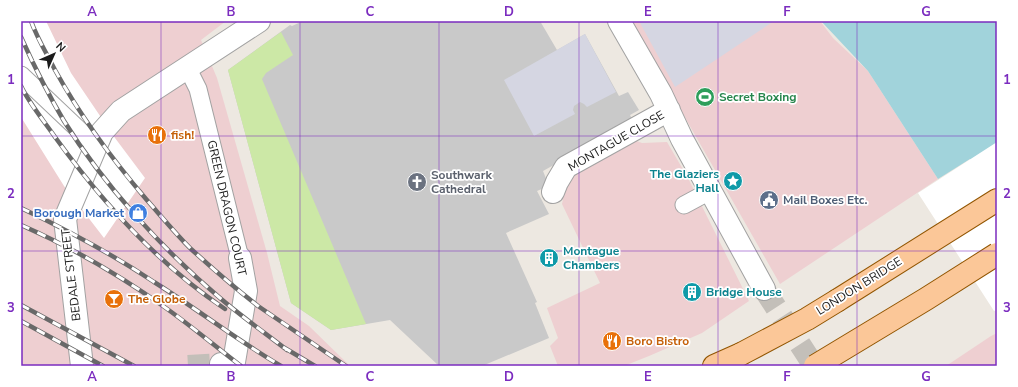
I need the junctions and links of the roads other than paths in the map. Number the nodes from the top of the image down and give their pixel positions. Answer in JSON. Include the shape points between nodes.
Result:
{"nodes":[{"id":1,"x":259,"y":21,"type":"edge"},
{"id":2,"x":619,"y":21,"type":"edge"},
{"id":3,"x":188,"y":67,"type":"junction"},
{"id":4,"x":22,"y":76,"type":"edge"},
{"id":5,"x":668,"y":110,"type":"junction"},
{"id":6,"x":96,"y":146,"type":"junction"},
{"id":7,"x":710,"y":191,"type":"junction"},
{"id":8,"x":553,"y":192,"type":"dead end"},
{"id":9,"x":997,"y":200,"type":"edge"},
{"id":10,"x":684,"y":205,"type":"dead end"},
{"id":11,"x":997,"y":254,"type":"edge"},
{"id":12,"x":240,"y":258,"type":"joint"},
{"id":13,"x":764,"y":289,"type":"tunnel mouth"},
{"id":14,"x":221,"y":364,"type":"dead end"},
{"id":15,"x":82,"y":366,"type":"edge"},
{"id":16,"x":716,"y":366,"type":"edge"},
{"id":17,"x":815,"y":366,"type":"edge"}],
"edges":[{"from":1,"to":3,"type":"street","name":"BEDALE STREET"},
{"from":2,"to":5,"type":"street","name":"MONTAGUE CLOSE"},
{"from":3,"to":6,"type":"street","name":"BEDALE STREET","via":[[121,111],[102,132]]},
{"from":3,"to":12,"type":"lane","name":"GREEN DRAGON COURT","via":[[198,89]]},
{"from":4,"to":6,"type":"lane"},
{"from":5,"to":7,"type":"street","name":"MONTAGUE CLOSE"},
{"from":5,"to":8,"type":"street","name":"MONTAGUE CLOSE","via":[[566,167]]},
{"from":6,"to":15,"type":"street","name":"BEDALE STREET","via":[[65,219]]},
{"from":7,"to":10,"type":"lane"},
{"from":7,"to":13,"type":"street","name":"MONTAGUE CLOSE"},
{"from":9,"to":16,"type":"main road","name":"LONDON BRIDGE","bridge":true,"via":[[807,319]]},
{"from":11,"to":17,"type":"main road","bridge":true},
{"from":12,"to":14,"type":"street","name":"GREEN DRAGON COURT","via":[[246,291],[234,362]]}]}
